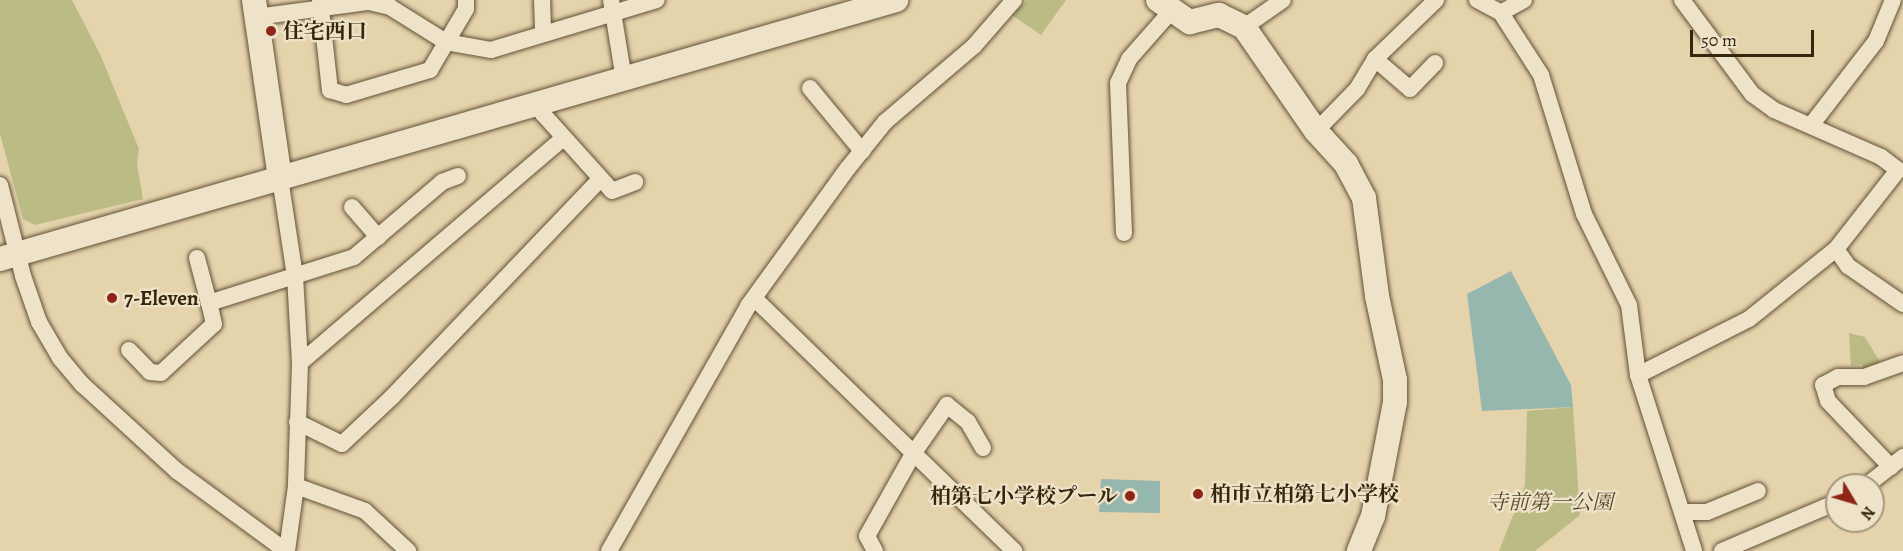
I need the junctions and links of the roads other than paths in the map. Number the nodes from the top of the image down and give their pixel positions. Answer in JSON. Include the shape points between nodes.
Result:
{"nodes":[{"id":1,"x":466,"y":0,"type":"edge"},
{"id":2,"x":542,"y":0,"type":"edge"},
{"id":3,"x":657,"y":0,"type":"edge"},
{"id":4,"x":897,"y":0,"type":"edge"},
{"id":5,"x":1014,"y":0,"type":"edge"},
{"id":6,"x":1283,"y":0,"type":"edge"},
{"id":7,"x":1436,"y":0,"type":"edge"},
{"id":8,"x":1477,"y":0,"type":"edge"},
{"id":9,"x":1524,"y":0,"type":"edge"},
{"id":10,"x":1682,"y":0,"type":"edge"},
{"id":11,"x":1893,"y":0,"type":"edge"},
{"id":12,"x":391,"y":3,"type":"edge"},
{"id":13,"x":321,"y":4,"type":"edge"},
{"id":14,"x":1165,"y":5,"type":"edge"},
{"id":15,"x":611,"y":6,"type":"edge"},
{"id":16,"x":255,"y":8,"type":"edge"},
{"id":17,"x":1501,"y":13,"type":"junction"},
{"id":18,"x":1244,"y":27,"type":"junction"},
{"id":19,"x":543,"y":33,"type":"junction"},
{"id":20,"x":447,"y":42,"type":"junction"},
{"id":21,"x":1375,"y":59,"type":"junction"},
{"id":22,"x":1435,"y":63,"type":"dead end"},
{"id":23,"x":624,"y":80,"type":"junction"},
{"id":24,"x":810,"y":88,"type":"dead end"},
{"id":25,"x":540,"y":103,"type":"junction"},
{"id":26,"x":1812,"y":124,"type":"junction"},
{"id":27,"x":1316,"y":131,"type":"junction"},
{"id":28,"x":563,"y":138,"type":"junction"},
{"id":29,"x":862,"y":151,"type":"junction"},
{"id":30,"x":458,"y":176,"type":"dead end"},
{"id":31,"x":280,"y":178,"type":"junction"},
{"id":32,"x":600,"y":179,"type":"junction"},
{"id":33,"x":635,"y":182,"type":"dead end"},
{"id":34,"x":0,"y":185,"type":"edge"},
{"id":35,"x":352,"y":207,"type":"dead end"},
{"id":36,"x":1124,"y":233,"type":"dead end"},
{"id":37,"x":378,"y":237,"type":"junction"},
{"id":38,"x":1836,"y":249,"type":"junction"},
{"id":39,"x":8,"y":257,"type":"edge"},
{"id":40,"x":197,"y":258,"type":"dead end"},
{"id":41,"x":295,"y":276,"type":"junction"},
{"id":42,"x":754,"y":298,"type":"junction"},
{"id":43,"x":209,"y":303,"type":"junction"},
{"id":44,"x":1903,"y":304,"type":"edge"},
{"id":45,"x":129,"y":350,"type":"dead end"},
{"id":46,"x":300,"y":363,"type":"junction"},
{"id":47,"x":1903,"y":363,"type":"edge"},
{"id":48,"x":1638,"y":375,"type":"junction"},
{"id":49,"x":297,"y":422,"type":"junction"},
{"id":50,"x":983,"y":448,"type":"dead end"},
{"id":51,"x":913,"y":454,"type":"junction"},
{"id":52,"x":1897,"y":462,"type":"edge"},
{"id":53,"x":1883,"y":473,"type":"edge"},
{"id":54,"x":296,"y":486,"type":"junction"},
{"id":55,"x":1758,"y":490,"type":"dead end"},
{"id":56,"x":1825,"y":507,"type":"edge"},
{"id":57,"x":1684,"y":512,"type":"junction"},
{"id":58,"x":265,"y":546,"type":"edge"},
{"id":59,"x":286,"y":551,"type":"edge"},
{"id":60,"x":408,"y":551,"type":"edge"},
{"id":61,"x":609,"y":551,"type":"edge"},
{"id":62,"x":875,"y":551,"type":"edge"},
{"id":63,"x":1014,"y":551,"type":"edge"},
{"id":64,"x":1359,"y":551,"type":"edge"},
{"id":65,"x":1694,"y":551,"type":"edge"},
{"id":66,"x":1722,"y":551,"type":"edge"}],
"edges":[{"from":1,"to":20,"type":"street","via":[[466,9]]},
{"from":2,"to":19,"type":"street"},
{"from":3,"to":15,"type":"street"},
{"from":4,"to":23,"type":"street"},
{"from":5,"to":29,"type":"street","via":[[974,46],[885,122]]},
{"from":6,"to":18,"type":"street"},
{"from":7,"to":21,"type":"street"},
{"from":8,"to":17,"type":"street"},
{"from":9,"to":17,"type":"street"},
{"from":10,"to":26,"type":"street","via":[[1752,94],[1774,110]]},
{"from":11,"to":26,"type":"street","via":[[1876,41]]},
{"from":12,"to":13,"type":"street"},
{"from":12,"to":20,"type":"street"},
{"from":13,"to":16,"type":"street"},
{"from":13,"to":20,"type":"street","via":[[330,90],[346,95],[430,70]]},
{"from":14,"to":18,"type":"street","via":[[1190,22],[1219,15]]},
{"from":14,"to":36,"type":"street","via":[[1118,83]]},
{"from":15,"to":19,"type":"street"},
{"from":15,"to":23,"type":"street"},
{"from":16,"to":31,"type":"street"},
{"from":17,"to":48,"type":"street","via":[[1541,75],[1584,214],[1629,305]]},
{"from":18,"to":27,"type":"street"},
{"from":19,"to":20,"type":"street","via":[[491,50]]},
{"from":21,"to":22,"type":"street","via":[[1410,89]]},
{"from":21,"to":27,"type":"street","via":[[1357,89]]},
{"from":23,"to":25,"type":"street"},
{"from":24,"to":29,"type":"street"},
{"from":25,"to":28,"type":"street","via":[[543,114]]},
{"from":25,"to":31,"type":"street"},
{"from":26,"to":38,"type":"street","via":[[1881,157],[1898,170]]},
{"from":27,"to":64,"type":"street","via":[[1346,164],[1364,198],[1377,296],[1395,380],[1395,402],[1373,516]]},
{"from":28,"to":32,"type":"street"},
{"from":28,"to":46,"type":"street"},
{"from":29,"to":42,"type":"street"},
{"from":30,"to":37,"type":"street","via":[[442,182]]},
{"from":31,"to":39,"type":"street"},
{"from":31,"to":41,"type":"street"},
{"from":32,"to":33,"type":"street","via":[[612,191]]},
{"from":32,"to":49,"type":"street","via":[[392,397],[342,444]]},
{"from":34,"to":39,"type":"street"},
{"from":35,"to":37,"type":"street"},
{"from":37,"to":41,"type":"street","via":[[354,257]]},
{"from":38,"to":44,"type":"street","via":[[1848,266]]},
{"from":38,"to":48,"type":"street","via":[[1749,319]]},
{"from":39,"to":58,"type":"street","via":[[60,358],[83,385]]},
{"from":40,"to":43,"type":"street"},
{"from":41,"to":43,"type":"street"},
{"from":41,"to":46,"type":"street"},
{"from":42,"to":51,"type":"street"},
{"from":42,"to":61,"type":"street"},
{"from":43,"to":45,"type":"street","via":[[214,324],[161,372],[150,372]]},
{"from":46,"to":49,"type":"street"},
{"from":47,"to":52,"type":"street","via":[[1864,377],[1838,376],[1823,385],[1828,401]]},
{"from":48,"to":57,"type":"street"},
{"from":49,"to":54,"type":"street"},
{"from":50,"to":51,"type":"street","via":[[968,422],[947,405]]},
{"from":51,"to":62,"type":"street","via":[[867,536]]},
{"from":51,"to":63,"type":"street"},
{"from":52,"to":53,"type":"street"},
{"from":54,"to":59,"type":"street"},
{"from":54,"to":60,"type":"street","via":[[365,511]]},
{"from":55,"to":57,"type":"street","via":[[1707,512]]},
{"from":56,"to":66,"type":"street"},
{"from":57,"to":65,"type":"street"},
{"from":58,"to":59,"type":"street"}]}
